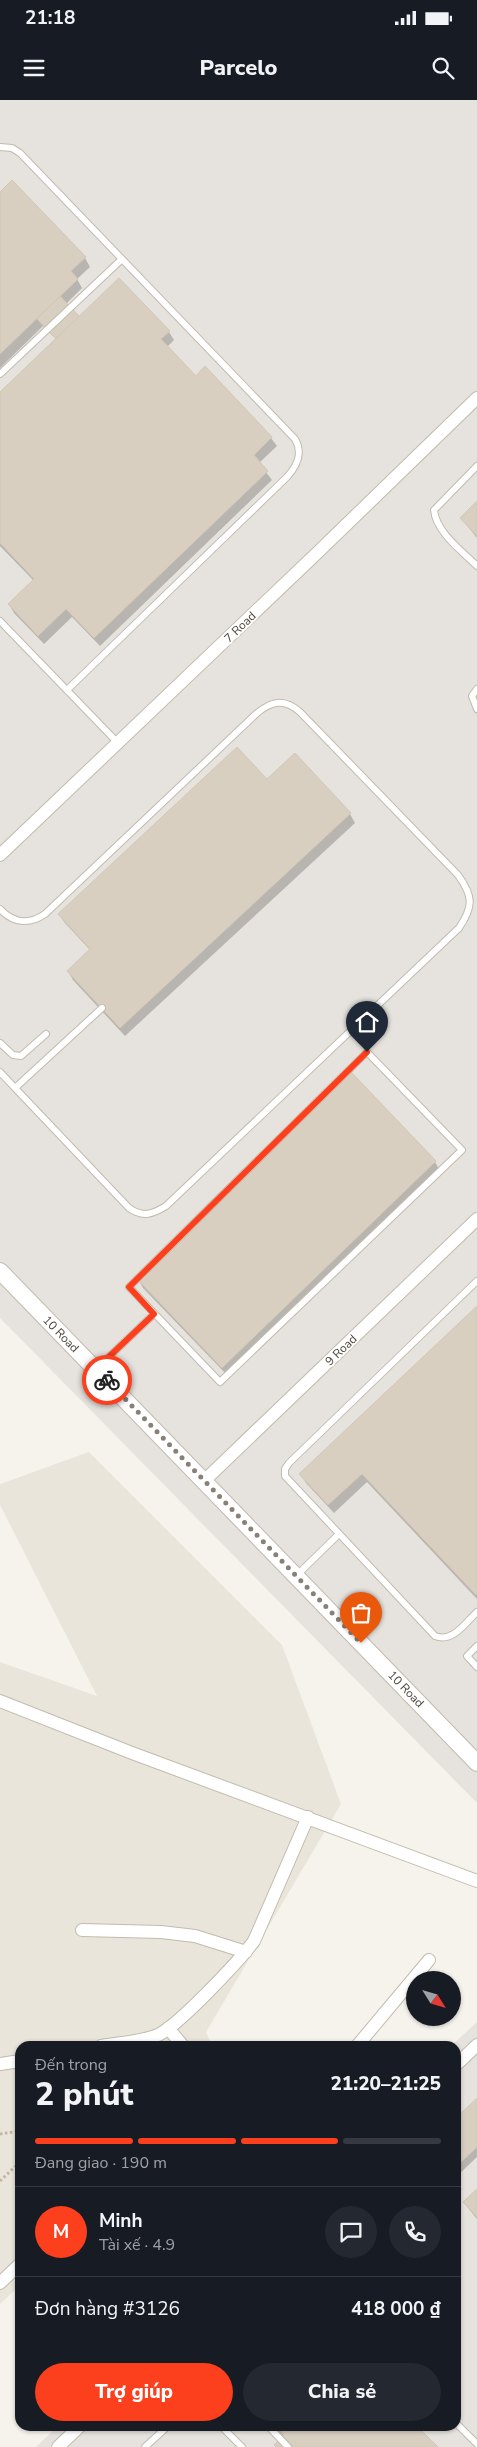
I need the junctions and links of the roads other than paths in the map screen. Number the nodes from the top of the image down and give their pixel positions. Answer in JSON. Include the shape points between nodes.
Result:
{"nodes":[{"id":1,"x":0,"y":147,"type":"edge"},
{"id":2,"x":122,"y":258,"type":"junction"},
{"id":3,"x":0,"y":374,"type":"edge"},
{"id":4,"x":477,"y":398,"type":"edge"},
{"id":5,"x":477,"y":466,"type":"edge"},
{"id":6,"x":477,"y":566,"type":"edge"},
{"id":7,"x":0,"y":621,"type":"edge"},
{"id":8,"x":477,"y":689,"type":"edge"},
{"id":9,"x":66,"y":690,"type":"junction"},
{"id":10,"x":477,"y":709,"type":"edge"},
{"id":11,"x":118,"y":743,"type":"junction"},
{"id":12,"x":0,"y":855,"type":"edge"},
{"id":13,"x":0,"y":909,"type":"edge"},
{"id":14,"x":102,"y":1008,"type":"dead end"},
{"id":15,"x":46,"y":1034,"type":"dead end"},
{"id":16,"x":0,"y":1043,"type":"edge"},
{"id":17,"x":0,"y":1072,"type":"edge"},
{"id":18,"x":15,"y":1088,"type":"junction"},
{"id":19,"x":477,"y":1219,"type":"edge"},
{"id":20,"x":0,"y":1271,"type":"edge"},
{"id":21,"x":477,"y":1281,"type":"edge"},
{"id":22,"x":154,"y":1314,"type":"junction"},
{"id":23,"x":96,"y":1369,"type":"junction"},
{"id":24,"x":205,"y":1480,"type":"junction"},
{"id":25,"x":339,"y":1534,"type":"junction"},
{"id":26,"x":296,"y":1576,"type":"junction"},
{"id":27,"x":477,"y":1612,"type":"edge"},
{"id":28,"x":477,"y":1646,"type":"edge"},
{"id":29,"x":477,"y":1667,"type":"edge"},
{"id":30,"x":0,"y":1701,"type":"edge"},
{"id":31,"x":477,"y":1763,"type":"edge"},
{"id":32,"x":308,"y":1817,"type":"junction"},
{"id":33,"x":477,"y":1881,"type":"edge"},
{"id":34,"x":82,"y":1930,"type":"dead end"},
{"id":35,"x":246,"y":1952,"type":"junction"},
{"id":36,"x":429,"y":1960,"type":"dead end"},
{"id":37,"x":168,"y":2028,"type":"junction"},
{"id":38,"x":129,"y":2041,"type":"edge"},
{"id":39,"x":179,"y":2041,"type":"edge"},
{"id":40,"x":361,"y":2041,"type":"edge"},
{"id":41,"x":475,"y":2050,"type":"edge"},
{"id":42,"x":15,"y":2061,"type":"edge"},
{"id":43,"x":461,"y":2061,"type":"edge"},
{"id":44,"x":0,"y":2064,"type":"edge"},
{"id":45,"x":15,"y":2269,"type":"edge"},
{"id":46,"x":0,"y":2283,"type":"edge"},
{"id":47,"x":461,"y":2428,"type":"edge"},
{"id":48,"x":75,"y":2431,"type":"edge"},
{"id":49,"x":163,"y":2431,"type":"edge"},
{"id":50,"x":226,"y":2431,"type":"edge"},
{"id":51,"x":273,"y":2431,"type":"edge"},
{"id":52,"x":477,"y":2444,"type":"edge"},
{"id":53,"x":58,"y":2447,"type":"edge"},
{"id":54,"x":145,"y":2447,"type":"edge"},
{"id":55,"x":242,"y":2447,"type":"edge"},
{"id":56,"x":288,"y":2447,"type":"edge"}],
"edges":[{"from":1,"to":2,"type":"lane","via":[[20,153]]},
{"from":2,"to":3,"type":"lane"},
{"from":2,"to":9,"type":"lane","via":[[295,439],[300,454],[288,477]]},
{"from":4,"to":11,"type":"street","name":"7 Road"},
{"from":5,"to":6,"type":"lane","via":[[434,510],[440,527]]},
{"from":7,"to":9,"type":"lane"},
{"from":8,"to":10,"type":"lane","via":[[472,696]]},
{"from":9,"to":11,"type":"lane"},
{"from":11,"to":12,"type":"street","name":"7 Road"},
{"from":13,"to":18,"type":"lane","via":[[9,918],[28,922],[45,914],[256,714],[266,706],[278,703],[290,704],[300,712],[458,876],[470,896],[470,908],[459,928],[156,1212],[146,1215],[129,1208]]},
{"from":14,"to":18,"type":"lane"},
{"from":15,"to":16,"type":"lane","via":[[21,1056],[13,1054]]},
{"from":17,"to":18,"type":"lane"},
{"from":19,"to":24,"type":"street","name":"9 Road"},
{"from":20,"to":23,"type":"street","name":"10 Road"},
{"from":21,"to":25,"type":"lane","via":[[285,1469],[290,1483]]},
{"from":22,"to":22,"type":"lane","via":[[220,1382],[462,1150],[367,1052],[129,1287]]},
{"from":22,"to":23,"type":"lane"},
{"from":23,"to":24,"type":"street","name":"10 Road"},
{"from":24,"to":26,"type":"street","name":"10 Road"},
{"from":25,"to":26,"type":"lane"},
{"from":25,"to":27,"type":"lane","via":[[435,1636],[447,1638],[453,1635]]},
{"from":26,"to":31,"type":"street","name":"10 Road"},
{"from":28,"to":29,"type":"lane","via":[[466,1656]]},
{"from":30,"to":32,"type":"street"},
{"from":32,"to":33,"type":"street"},
{"from":32,"to":35,"type":"street","via":[[254,1941]]},
{"from":34,"to":35,"type":"street","via":[[195,1936]]},
{"from":35,"to":37,"type":"street"},
{"from":36,"to":40,"type":"street"},
{"from":37,"to":38,"type":"street","via":[[152,2037]]},
{"from":37,"to":39,"type":"street"},
{"from":41,"to":43,"type":"street"},
{"from":42,"to":44,"type":"street"},
{"from":45,"to":46,"type":"street"},
{"from":47,"to":52,"type":"lane"},
{"from":48,"to":53,"type":"street"},
{"from":49,"to":54,"type":"lane"},
{"from":50,"to":55,"type":"lane"},
{"from":51,"to":56,"type":"lane"}]}
